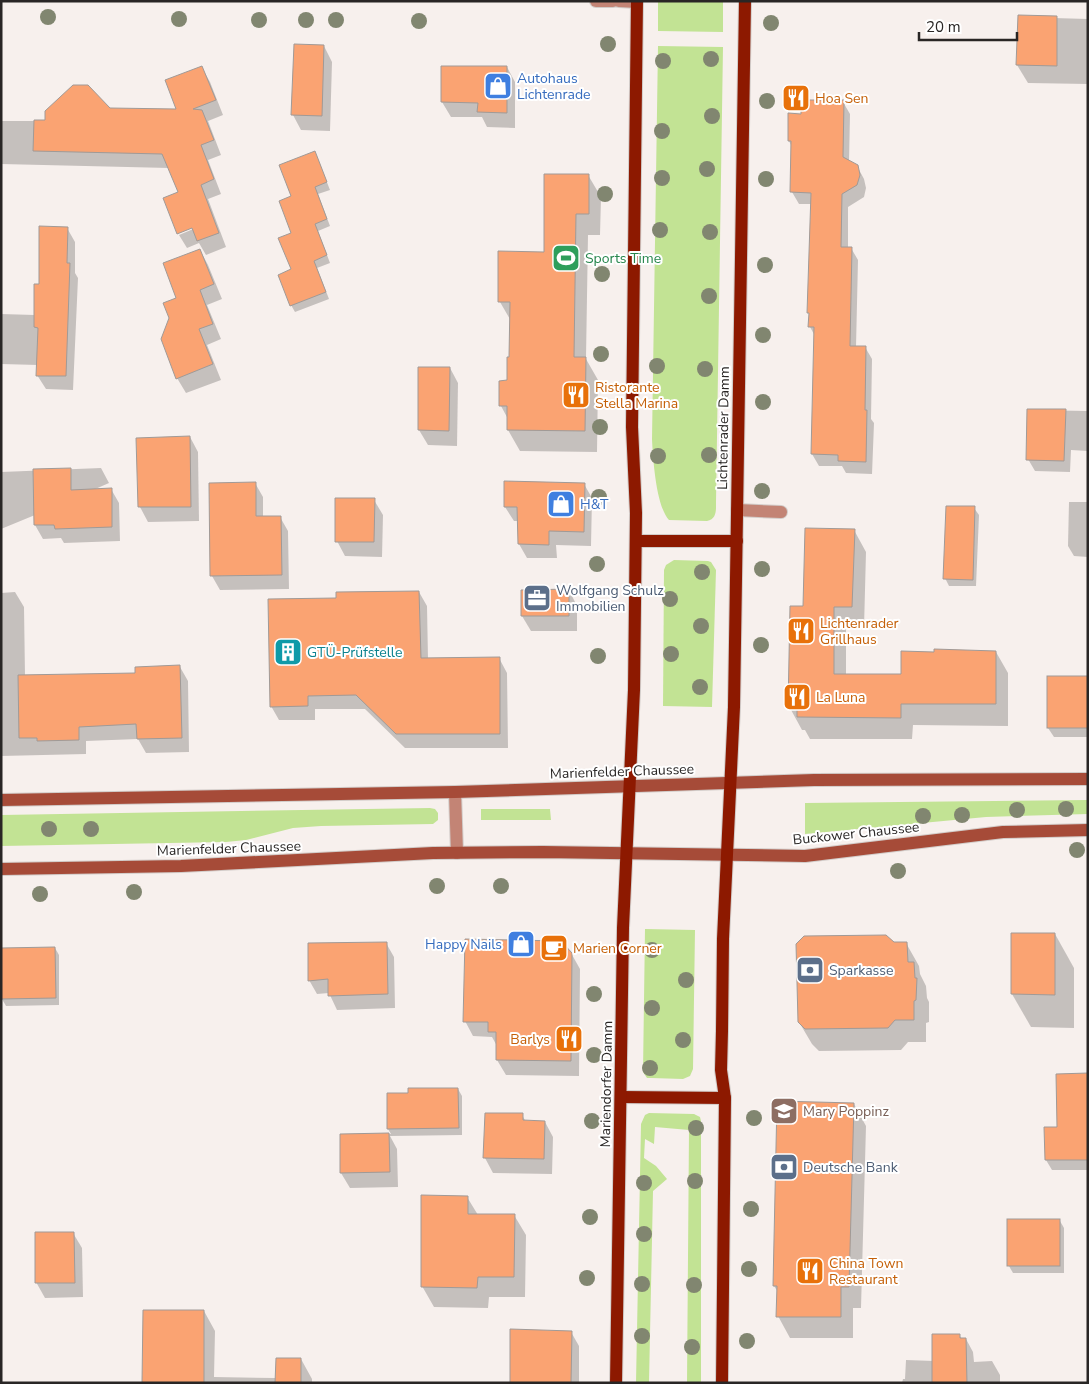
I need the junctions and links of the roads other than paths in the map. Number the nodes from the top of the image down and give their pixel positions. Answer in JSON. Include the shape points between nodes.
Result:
{"nodes":[{"id":1,"x":596,"y":1,"type":"edge"},
{"id":2,"x":614,"y":1,"type":"edge"},
{"id":3,"x":619,"y":1,"type":"edge"},
{"id":4,"x":745,"y":1,"type":"edge"},
{"id":5,"x":637,"y":2,"type":"edge"},
{"id":6,"x":737,"y":510,"type":"junction"},
{"id":7,"x":781,"y":512,"type":"dead end"},
{"id":8,"x":737,"y":540,"type":"junction"},
{"id":9,"x":636,"y":541,"type":"junction"},
{"id":10,"x":1088,"y":779,"type":"edge"},
{"id":11,"x":730,"y":783,"type":"junction"},
{"id":12,"x":630,"y":786,"type":"junction"},
{"id":13,"x":455,"y":792,"type":"junction"},
{"id":14,"x":1,"y":800,"type":"edge"},
{"id":15,"x":1088,"y":830,"type":"edge"},
{"id":16,"x":457,"y":853,"type":"junction"},
{"id":17,"x":627,"y":853,"type":"junction"},
{"id":18,"x":727,"y":854,"type":"junction"},
{"id":19,"x":1,"y":869,"type":"edge"},
{"id":20,"x":621,"y":1097,"type":"junction"},
{"id":21,"x":725,"y":1098,"type":"junction"},
{"id":22,"x":616,"y":1383,"type":"edge"},
{"id":23,"x":722,"y":1383,"type":"edge"}],
"edges":[{"from":1,"to":2,"type":"street"},
{"from":3,"to":5,"type":"street"},
{"from":4,"to":6,"type":"main road","name":"Lichtenrader Damm"},
{"from":5,"to":9,"type":"main road","via":[[632,427]]},
{"from":6,"to":7,"type":"street"},
{"from":6,"to":8,"type":"main road","name":"Lichtenrader Damm"},
{"from":8,"to":9,"type":"main road"},
{"from":8,"to":11,"type":"main road","name":"Lichtenrader Damm"},
{"from":9,"to":12,"type":"main road"},
{"from":10,"to":11,"type":"main road"},
{"from":11,"to":12,"type":"main road","name":"Marienfelder Chaussee"},
{"from":11,"to":18,"type":"main road","name":"Lichtenrader Damm"},
{"from":12,"to":13,"type":"main road","name":"Marienfelder Chaussee"},
{"from":12,"to":17,"type":"main road","name":"Mariendorfer Damm"},
{"from":13,"to":14,"type":"main road","name":"Marienfelder Chaussee"},
{"from":13,"to":16,"type":"street"},
{"from":15,"to":18,"type":"main road","name":"Buckower Chaussee","via":[[1003,832],[805,856]]},
{"from":16,"to":17,"type":"main road","name":"Marienfelder Chaussee"},
{"from":16,"to":19,"type":"main road","name":"Marienfelder Chaussee","via":[[191,865]]},
{"from":17,"to":18,"type":"main road","name":"Buckower Chaussee"},
{"from":17,"to":20,"type":"main road","name":"Mariendorfer Damm"},
{"from":18,"to":21,"type":"main road","via":[[721,1070]]},
{"from":20,"to":21,"type":"main road"},
{"from":20,"to":22,"type":"main road","name":"Mariendorfer Damm"},
{"from":21,"to":23,"type":"main road"}]}
